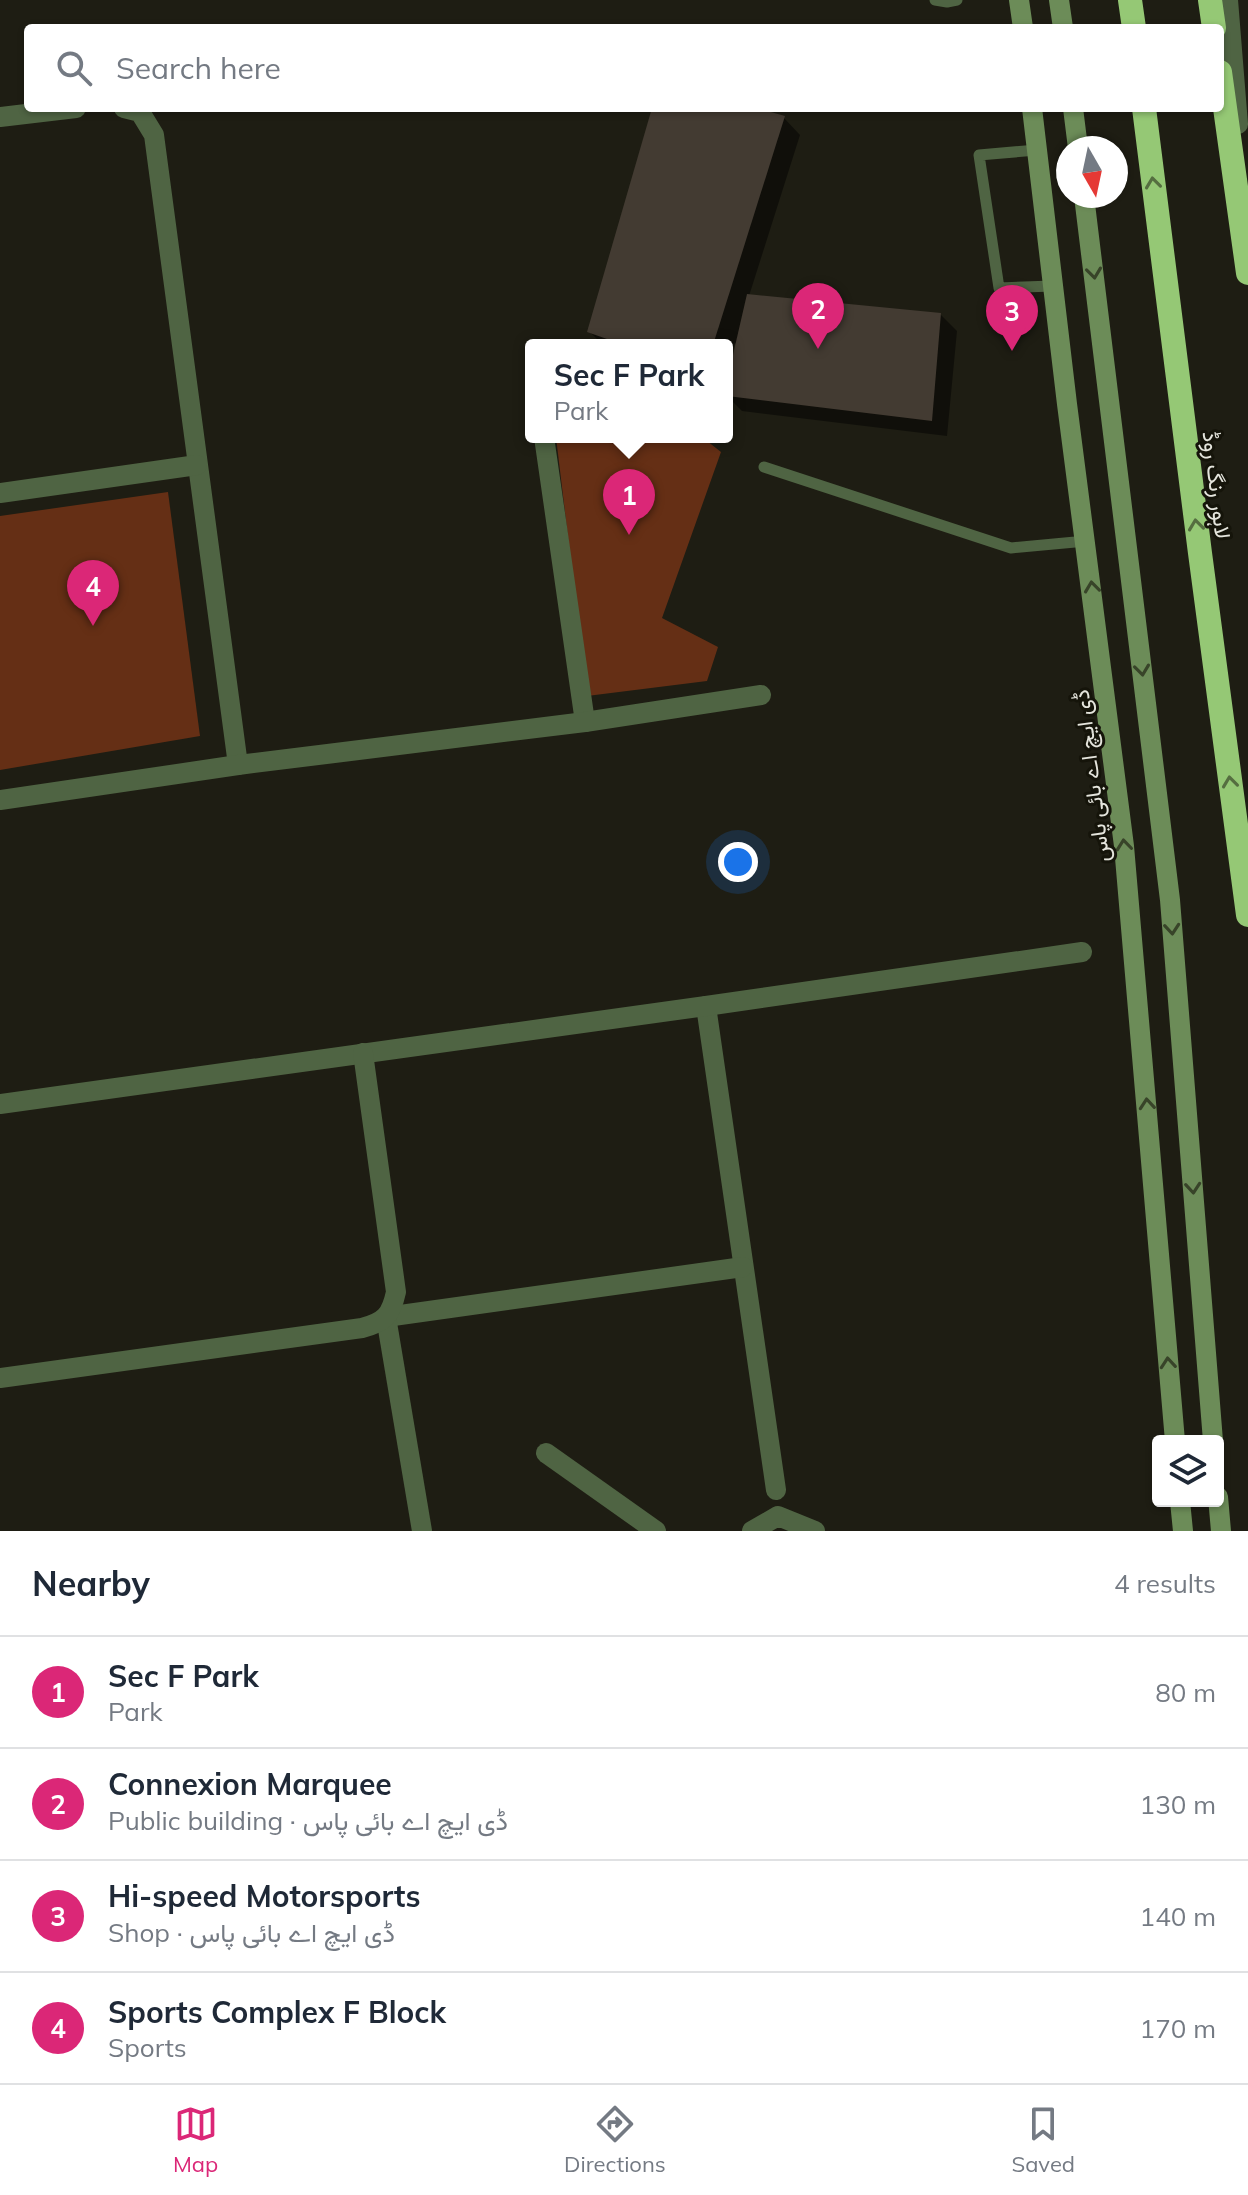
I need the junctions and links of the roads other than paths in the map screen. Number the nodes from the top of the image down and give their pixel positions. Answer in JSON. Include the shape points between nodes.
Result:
{"nodes":[{"id":1,"x":935,"y":0,"type":"edge"},
{"id":2,"x":957,"y":0,"type":"edge"},
{"id":3,"x":1019,"y":0,"type":"edge"},
{"id":4,"x":1059,"y":0,"type":"edge"},
{"id":5,"x":1130,"y":0,"type":"edge"},
{"id":6,"x":1210,"y":0,"type":"edge"},
{"id":7,"x":1228,"y":0,"type":"edge"},
{"id":8,"x":1022,"y":24,"type":"edge"},
{"id":9,"x":1062,"y":24,"type":"edge"},
{"id":10,"x":1133,"y":24,"type":"edge"},
{"id":11,"x":1213,"y":24,"type":"edge"},
{"id":12,"x":1224,"y":101,"type":"edge"},
{"id":13,"x":42,"y":112,"type":"edge"},
{"id":14,"x":140,"y":112,"type":"edge"},
{"id":15,"x":1032,"y":112,"type":"edge"},
{"id":16,"x":1074,"y":112,"type":"edge"},
{"id":17,"x":1145,"y":112,"type":"edge"},
{"id":18,"x":0,"y":117,"type":"edge"},
{"id":19,"x":1076,"y":136,"type":"edge"},
{"id":20,"x":1037,"y":150,"type":"junction"},
{"id":21,"x":1085,"y":208,"type":"edge"},
{"id":22,"x":1248,"y":258,"type":"edge"},
{"id":23,"x":1248,"y":273,"type":"edge"},
{"id":24,"x":1053,"y":286,"type":"junction"},
{"id":25,"x":545,"y":443,"type":"edge"},
{"id":26,"x":197,"y":465,"type":"junction"},
{"id":27,"x":764,"y":467,"type":"dead end"},
{"id":28,"x":0,"y":493,"type":"edge"},
{"id":29,"x":1086,"y":541,"type":"junction"},
{"id":30,"x":761,"y":695,"type":"dead end"},
{"id":31,"x":585,"y":722,"type":"junction"},
{"id":32,"x":238,"y":765,"type":"junction"},
{"id":33,"x":0,"y":800,"type":"edge"},
{"id":34,"x":1248,"y":915,"type":"edge"},
{"id":35,"x":1082,"y":952,"type":"dead end"},
{"id":36,"x":706,"y":1006,"type":"junction"},
{"id":37,"x":363,"y":1053,"type":"junction"},
{"id":38,"x":0,"y":1104,"type":"edge"},
{"id":39,"x":743,"y":1267,"type":"junction"},
{"id":40,"x":386,"y":1317,"type":"junction"},
{"id":41,"x":0,"y":1378,"type":"edge"},
{"id":42,"x":1174,"y":1435,"type":"edge"},
{"id":43,"x":1213,"y":1435,"type":"edge"},
{"id":44,"x":546,"y":1453,"type":"dead end"},
{"id":45,"x":776,"y":1490,"type":"dead end"},
{"id":46,"x":1181,"y":1507,"type":"edge"},
{"id":47,"x":1219,"y":1507,"type":"edge"},
{"id":48,"x":422,"y":1531,"type":"edge"},
{"id":49,"x":656,"y":1531,"type":"edge"},
{"id":50,"x":752,"y":1531,"type":"edge"},
{"id":51,"x":815,"y":1531,"type":"edge"},
{"id":52,"x":1183,"y":1531,"type":"edge"},
{"id":53,"x":1221,"y":1531,"type":"edge"}],
"edges":[{"from":1,"to":2,"type":"lane"},
{"from":3,"to":8,"type":"main road"},
{"from":4,"to":9,"type":"main road"},
{"from":5,"to":10,"type":"highway"},
{"from":6,"to":11,"type":"highway"},
{"from":7,"to":22,"type":"street"},
{"from":12,"to":23,"type":"highway"},
{"from":13,"to":18,"type":"street"},
{"from":14,"to":26,"type":"street","via":[[154,135]]},
{"from":15,"to":20,"type":"main road","name":"ڈی ایچ اے بائی پاس"},
{"from":16,"to":19,"type":"main road"},
{"from":34,"to":17,"type":"highway","name":"لاہور رنگ روڈ","one_way":true},
{"from":20,"to":24,"type":"main road","name":"ڈی ایچ اے بائی پاس"},
{"from":20,"to":24,"type":"lane","via":[[979,155],[999,288]]},
{"from":21,"to":43,"type":"main road","one_way":true,"via":[[1170,900]]},
{"from":24,"to":29,"type":"main road","name":"ڈی ایچ اے بائی پاس"},
{"from":25,"to":31,"type":"street"},
{"from":26,"to":28,"type":"street"},
{"from":26,"to":32,"type":"street"},
{"from":27,"to":29,"type":"lane","via":[[1011,548]]},
{"from":42,"to":29,"type":"main road","name":"ڈی ایچ اے بائی پاس","one_way":true,"via":[[1124,846]]},
{"from":30,"to":31,"type":"street"},
{"from":31,"to":32,"type":"street"},
{"from":32,"to":33,"type":"street"},
{"from":35,"to":36,"type":"street"},
{"from":36,"to":37,"type":"street"},
{"from":36,"to":39,"type":"street"},
{"from":37,"to":38,"type":"street"},
{"from":37,"to":40,"type":"street","via":[[396,1292]]},
{"from":39,"to":40,"type":"street"},
{"from":39,"to":45,"type":"street"},
{"from":40,"to":41,"type":"street","via":[[362,1328]]},
{"from":40,"to":48,"type":"street"},
{"from":44,"to":49,"type":"street"},
{"from":46,"to":52,"type":"main road"},
{"from":47,"to":53,"type":"main road"},
{"from":50,"to":51,"type":"street","via":[[778,1516]]}]}
